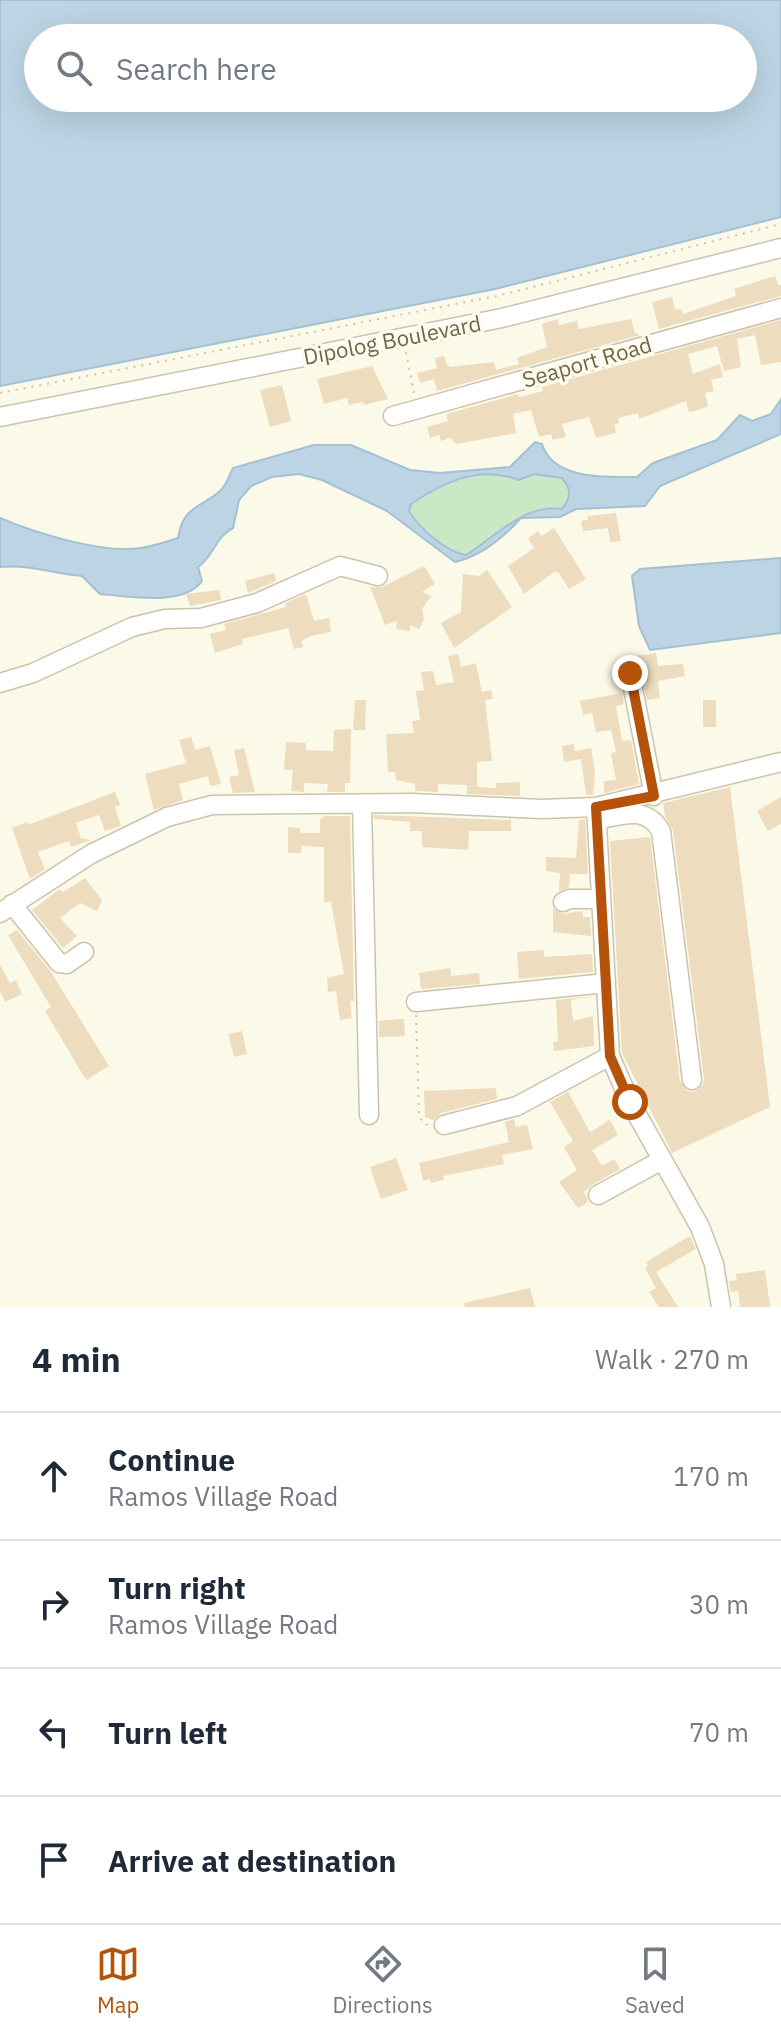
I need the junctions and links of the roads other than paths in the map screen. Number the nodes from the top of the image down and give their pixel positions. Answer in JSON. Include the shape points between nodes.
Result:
{"nodes":[{"id":1,"x":781,"y":248,"type":"edge"},
{"id":2,"x":781,"y":308,"type":"edge"},
{"id":3,"x":393,"y":416,"type":"dead end"},
{"id":4,"x":0,"y":417,"type":"edge"},
{"id":5,"x":378,"y":576,"type":"dead end"},
{"id":6,"x":630,"y":673,"type":"dead end"},
{"id":7,"x":0,"y":683,"type":"edge"},
{"id":8,"x":781,"y":762,"type":"edge"},
{"id":9,"x":654,"y":796,"type":"junction"},
{"id":10,"x":362,"y":804,"type":"junction"},
{"id":11,"x":596,"y":814,"type":"junction"},
{"id":12,"x":601,"y":899,"type":"junction"},
{"id":13,"x":563,"y":902,"type":"dead end"},
{"id":14,"x":6,"y":908,"type":"edge"},
{"id":15,"x":84,"y":952,"type":"dead end"},
{"id":16,"x":606,"y":983,"type":"junction"},
{"id":17,"x":416,"y":1002,"type":"road end"},
{"id":18,"x":610,"y":1056,"type":"junction"},
{"id":19,"x":692,"y":1080,"type":"dead end"},
{"id":20,"x":369,"y":1115,"type":"dead end"},
{"id":21,"x":444,"y":1125,"type":"road end"},
{"id":22,"x":662,"y":1160,"type":"junction"},
{"id":23,"x":598,"y":1195,"type":"dead end"},
{"id":24,"x":721,"y":1307,"type":"edge"}],
"edges":[{"from":1,"to":4,"type":"street","name":"Dipolog Boulevard","via":[[622,290],[403,338]]},
{"from":2,"to":3,"type":"street","name":"Seaport Road"},
{"from":5,"to":7,"type":"street","via":[[340,566],[257,603],[201,618],[132,627]]},
{"from":6,"to":9,"type":"street"},
{"from":8,"to":9,"type":"street"},
{"from":9,"to":11,"type":"street"},
{"from":10,"to":11,"type":"street"},
{"from":10,"to":14,"type":"street","via":[[240,803],[189,810],[91,854]]},
{"from":10,"to":20,"type":"street"},
{"from":11,"to":12,"type":"street"},
{"from":11,"to":19,"type":"street","via":[[642,813],[661,831]]},
{"from":12,"to":13,"type":"street"},
{"from":12,"to":16,"type":"street"},
{"from":14,"to":15,"type":"street","via":[[59,963],[67,964]]},
{"from":16,"to":17,"type":"street"},
{"from":16,"to":18,"type":"street"},
{"from":18,"to":21,"type":"street","via":[[517,1106]]},
{"from":18,"to":22,"type":"street"},
{"from":22,"to":23,"type":"street"},
{"from":22,"to":24,"type":"street","via":[[707,1243]]}]}
